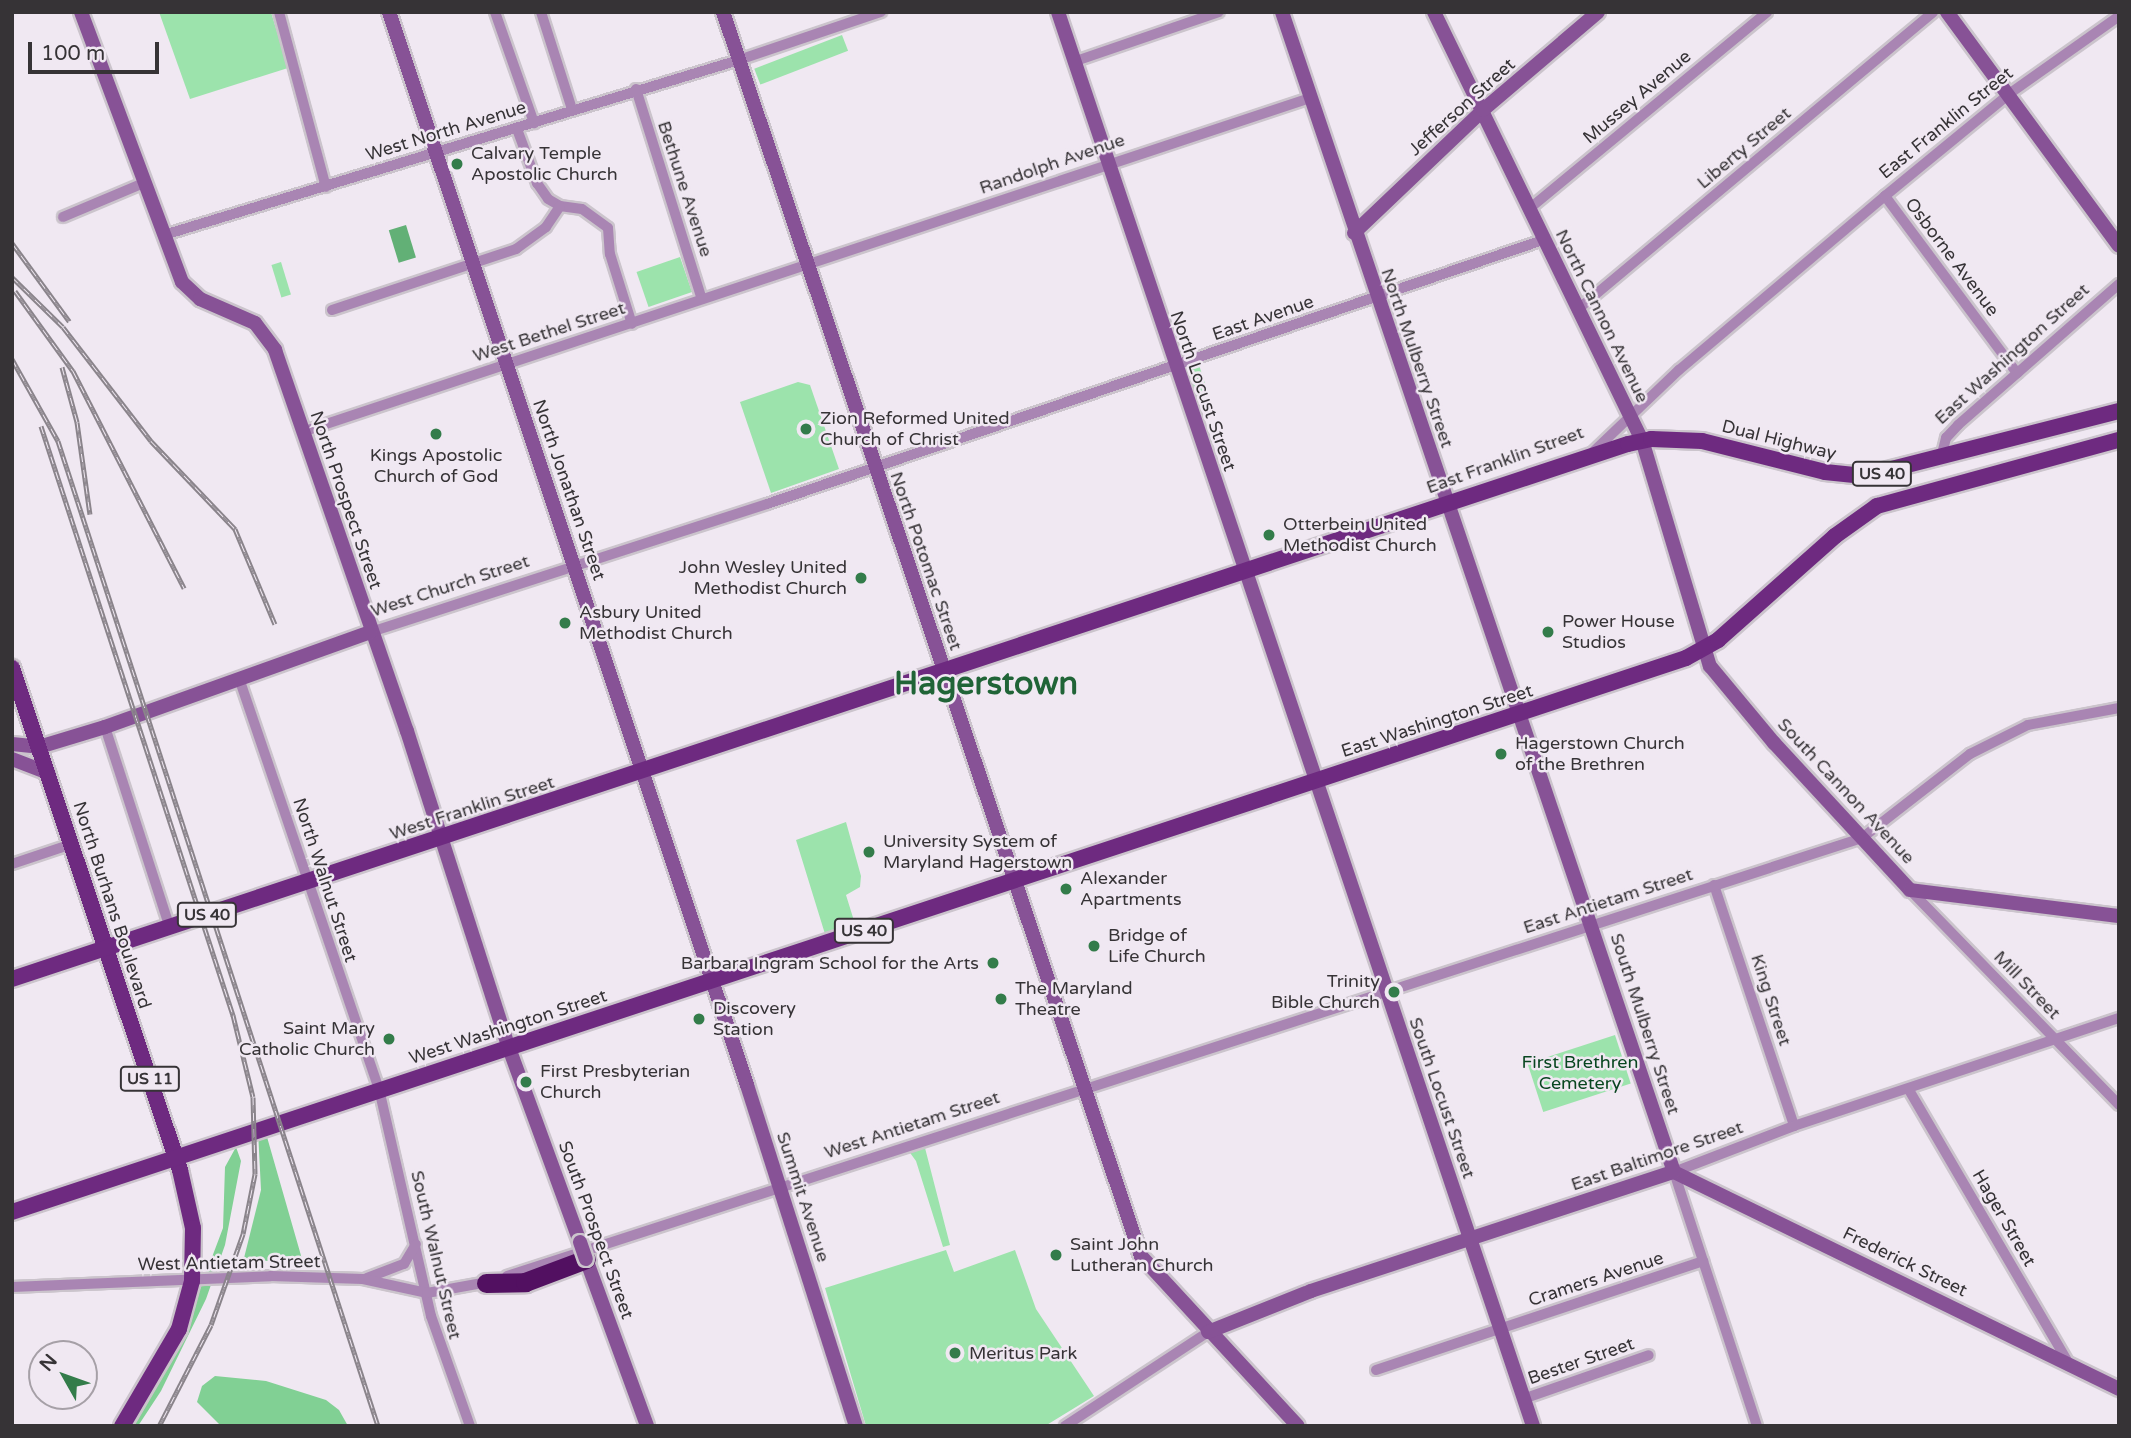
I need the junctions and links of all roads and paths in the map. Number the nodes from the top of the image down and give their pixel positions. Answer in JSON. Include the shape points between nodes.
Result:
{"nodes":[{"id":1,"x":81,"y":12,"type":"edge"},
{"id":2,"x":279,"y":12,"type":"edge"},
{"id":3,"x":389,"y":12,"type":"edge"},
{"id":4,"x":495,"y":12,"type":"edge"},
{"id":5,"x":541,"y":12,"type":"edge"},
{"id":6,"x":723,"y":12,"type":"edge"},
{"id":7,"x":881,"y":12,"type":"edge"},
{"id":8,"x":1058,"y":12,"type":"edge"},
{"id":9,"x":1219,"y":12,"type":"edge"},
{"id":10,"x":1282,"y":12,"type":"edge"},
{"id":11,"x":1434,"y":12,"type":"edge"},
{"id":12,"x":1598,"y":12,"type":"edge"},
{"id":13,"x":1767,"y":12,"type":"edge"},
{"id":14,"x":1933,"y":12,"type":"edge"},
{"id":15,"x":1947,"y":12,"type":"edge"},
{"id":16,"x":2119,"y":16,"type":"edge"},
{"id":17,"x":738,"y":60,"type":"junction"},
{"id":18,"x":1073,"y":62,"type":"junction"},
{"id":19,"x":636,"y":89,"type":"junction"},
{"id":20,"x":2009,"y":94,"type":"junction"},
{"id":21,"x":1310,"y":98,"type":"junction"},
{"id":22,"x":572,"y":109,"type":"junction"},
{"id":23,"x":1483,"y":110,"type":"junction"},
{"id":24,"x":534,"y":123,"type":"junction"},
{"id":25,"x":517,"y":129,"type":"junction"},
{"id":26,"x":435,"y":153,"type":"junction"},
{"id":27,"x":1107,"y":162,"type":"junction"},
{"id":28,"x":144,"y":183,"type":"junction"},
{"id":29,"x":326,"y":187,"type":"junction"},
{"id":30,"x":1885,"y":196,"type":"junction"},
{"id":31,"x":559,"y":206,"type":"junction"},
{"id":32,"x":1529,"y":209,"type":"junction"},
{"id":33,"x":63,"y":217,"type":"dead end"},
{"id":34,"x":1354,"y":233,"type":"junction"},
{"id":35,"x":164,"y":235,"type":"junction"},
{"id":36,"x":1543,"y":240,"type":"junction"},
{"id":37,"x":2119,"y":246,"type":"edge"},
{"id":38,"x":472,"y":265,"type":"junction"},
{"id":39,"x":806,"y":266,"type":"junction"},
{"id":40,"x":2119,"y":284,"type":"edge"},
{"id":41,"x":1377,"y":298,"type":"junction"},
{"id":42,"x":702,"y":299,"type":"junction"},
{"id":43,"x":332,"y":310,"type":"dead end"},
{"id":44,"x":1577,"y":310,"type":"junction"},
{"id":45,"x":632,"y":324,"type":"junction"},
{"id":46,"x":506,"y":364,"type":"junction"},
{"id":47,"x":1174,"y":366,"type":"junction"},
{"id":48,"x":2017,"y":373,"type":"junction"},
{"id":49,"x":2119,"y":411,"type":"edge"},
{"id":50,"x":1629,"y":414,"type":"junction"},
{"id":51,"x":302,"y":432,"type":"junction"},
{"id":52,"x":1642,"y":440,"type":"junction"},
{"id":53,"x":2114,"y":442,"type":"edge"},
{"id":54,"x":1592,"y":453,"type":"junction"},
{"id":55,"x":1941,"y":458,"type":"junction"},
{"id":56,"x":874,"y":468,"type":"junction"},
{"id":57,"x":1445,"y":503,"type":"junction"},
{"id":58,"x":574,"y":566,"type":"junction"},
{"id":59,"x":1244,"y":572,"type":"junction"},
{"id":60,"x":371,"y":632,"type":"junction"},
{"id":61,"x":1704,"y":650,"type":"junction"},
{"id":62,"x":12,"y":668,"type":"edge"},
{"id":63,"x":944,"y":673,"type":"junction"},
{"id":64,"x":240,"y":681,"type":"junction"},
{"id":65,"x":2119,"y":708,"type":"edge"},
{"id":66,"x":1517,"y":715,"type":"junction"},
{"id":67,"x":105,"y":727,"type":"junction"},
{"id":68,"x":12,"y":744,"type":"edge"},
{"id":69,"x":39,"y":747,"type":"junction"},
{"id":70,"x":12,"y":759,"type":"edge"},
{"id":71,"x":48,"y":773,"type":"junction"},
{"id":72,"x":642,"y":773,"type":"junction"},
{"id":73,"x":1315,"y":781,"type":"junction"},
{"id":74,"x":1861,"y":838,"type":"junction"},
{"id":75,"x":439,"y":840,"type":"junction"},
{"id":76,"x":72,"y":844,"type":"junction"},
{"id":77,"x":12,"y":864,"type":"edge"},
{"id":78,"x":1016,"y":881,"type":"junction"},
{"id":79,"x":308,"y":882,"type":"junction"},
{"id":80,"x":1714,"y":885,"type":"junction"},
{"id":81,"x":1910,"y":890,"type":"junction"},
{"id":82,"x":2119,"y":916,"type":"edge"},
{"id":83,"x":1591,"y":923,"type":"junction"},
{"id":84,"x":170,"y":928,"type":"junction"},
{"id":85,"x":107,"y":947,"type":"junction"},
{"id":86,"x":12,"y":979,"type":"edge"},
{"id":87,"x":712,"y":981,"type":"junction"},
{"id":88,"x":1387,"y":993,"type":"junction"},
{"id":89,"x":2119,"y":1018,"type":"edge"},
{"id":90,"x":2056,"y":1040,"type":"junction"},
{"id":91,"x":509,"y":1048,"type":"junction"},
{"id":92,"x":1084,"y":1087,"type":"junction"},
{"id":93,"x":379,"y":1090,"type":"junction"},
{"id":94,"x":1909,"y":1090,"type":"junction"},
{"id":95,"x":2119,"y":1105,"type":"edge"},
{"id":96,"x":1794,"y":1126,"type":"junction"},
{"id":97,"x":175,"y":1155,"type":"junction"},
{"id":98,"x":1674,"y":1172,"type":"junction"},
{"id":99,"x":779,"y":1187,"type":"junction"},
{"id":100,"x":12,"y":1212,"type":"edge"},
{"id":101,"x":1469,"y":1238,"type":"junction"},
{"id":102,"x":416,"y":1244,"type":"junction"},
{"id":103,"x":583,"y":1251,"type":"junction"},
{"id":104,"x":1703,"y":1261,"type":"junction"},
{"id":105,"x":363,"y":1279,"type":"junction"},
{"id":106,"x":192,"y":1280,"type":"junction"},
{"id":107,"x":486,"y":1283,"type":"junction"},
{"id":108,"x":12,"y":1287,"type":"edge"},
{"id":109,"x":427,"y":1293,"type":"junction"},
{"id":110,"x":1500,"y":1328,"type":"junction"},
{"id":111,"x":1208,"y":1332,"type":"junction"},
{"id":112,"x":1649,"y":1355,"type":"dead end"},
{"id":113,"x":2069,"y":1364,"type":"junction"},
{"id":114,"x":1376,"y":1370,"type":"dead end"},
{"id":115,"x":2119,"y":1389,"type":"edge"},
{"id":116,"x":1523,"y":1399,"type":"junction"},
{"id":117,"x":1757,"y":1424,"type":"edge"},
{"id":118,"x":122,"y":1426,"type":"edge"},
{"id":119,"x":470,"y":1426,"type":"edge"},
{"id":120,"x":647,"y":1426,"type":"edge"},
{"id":121,"x":856,"y":1426,"type":"edge"},
{"id":122,"x":1065,"y":1426,"type":"edge"},
{"id":123,"x":1298,"y":1426,"type":"edge"},
{"id":124,"x":1533,"y":1426,"type":"edge"},
{"id":125,"x":1744,"y":1426,"type":"edge"}],
"edges":[{"from":1,"to":28,"type":"main road","name":"North Prospect Street"},
{"from":2,"to":29,"type":"street"},
{"from":3,"to":26,"type":"main road","name":"North Jonathan Street"},
{"from":4,"to":24,"type":"street"},
{"from":5,"to":22,"type":"street"},
{"from":6,"to":17,"type":"main road","name":"North Potomac Street"},
{"from":7,"to":17,"type":"street","name":"West North Avenue"},
{"from":8,"to":18,"type":"main road","name":"North Locust Street"},
{"from":9,"to":18,"type":"street"},
{"from":10,"to":21,"type":"main road","name":"North Mulberry Street"},
{"from":11,"to":23,"type":"main road","name":"North Cannon Avenue"},
{"from":12,"to":23,"type":"main road","name":"Jefferson Street"},
{"from":13,"to":32,"type":"street","name":"Mussey Avenue"},
{"from":14,"to":44,"type":"street","name":"Liberty Street"},
{"from":15,"to":20,"type":"main road"},
{"from":16,"to":20,"type":"street","name":"East Franklin Street"},
{"from":17,"to":19,"type":"street","name":"West North Avenue"},
{"from":17,"to":39,"type":"main road","name":"North Potomac Street"},
{"from":18,"to":27,"type":"main road","name":"North Locust Street"},
{"from":19,"to":22,"type":"street","name":"West North Avenue"},
{"from":19,"to":42,"type":"street","name":"Bethune Avenue"},
{"from":20,"to":30,"type":"street","name":"East Franklin Street"},
{"from":20,"to":37,"type":"main road"},
{"from":21,"to":27,"type":"street","name":"Randolph Avenue"},
{"from":21,"to":34,"type":"main road","name":"North Mulberry Street"},
{"from":22,"to":24,"type":"street","name":"West North Avenue"},
{"from":23,"to":32,"type":"main road","name":"North Cannon Avenue"},
{"from":23,"to":34,"type":"main road","name":"Jefferson Street"},
{"from":24,"to":25,"type":"street","name":"West North Avenue"},
{"from":25,"to":26,"type":"street","name":"West North Avenue"},
{"from":25,"to":31,"type":"street","via":[[537,183]]},
{"from":26,"to":29,"type":"street","name":"West North Avenue"},
{"from":26,"to":38,"type":"main road","name":"North Jonathan Street"},
{"from":27,"to":39,"type":"street","name":"Randolph Avenue"},
{"from":27,"to":47,"type":"main road","name":"North Locust Street"},
{"from":28,"to":33,"type":"street"},
{"from":28,"to":35,"type":"main road","name":"North Prospect Street"},
{"from":29,"to":35,"type":"street","name":"West North Avenue"},
{"from":30,"to":48,"type":"street","name":"Osborne Avenue"},
{"from":30,"to":50,"type":"street","name":"East Franklin Street"},
{"from":31,"to":38,"type":"street","via":[[534,239]]},
{"from":31,"to":45,"type":"street","via":[[582,209],[608,229],[610,254]]},
{"from":32,"to":36,"type":"main road","name":"North Cannon Avenue"},
{"from":34,"to":41,"type":"main road","name":"North Mulberry Street"},
{"from":35,"to":51,"type":"main road","name":"North Prospect Street","via":[[188,290],[254,322],[269,338]]},
{"from":36,"to":41,"type":"street","name":"East Avenue"},
{"from":36,"to":44,"type":"main road","name":"North Cannon Avenue"},
{"from":38,"to":43,"type":"street"},
{"from":38,"to":46,"type":"main road","name":"North Jonathan Street"},
{"from":39,"to":42,"type":"street","name":"West Bethel Street"},
{"from":39,"to":56,"type":"main road","name":"North Potomac Street"},
{"from":40,"to":48,"type":"street","name":"East Washington Street"},
{"from":41,"to":47,"type":"street","name":"East Avenue"},
{"from":41,"to":57,"type":"main road","name":"North Mulberry Street"},
{"from":42,"to":45,"type":"street","name":"West Bethel Street"},
{"from":44,"to":50,"type":"main road","name":"North Cannon Avenue"},
{"from":45,"to":46,"type":"street","name":"West Bethel Street"},
{"from":46,"to":51,"type":"street","name":"West Bethel Street"},
{"from":46,"to":58,"type":"main road","name":"North Jonathan Street"},
{"from":47,"to":56,"type":"street","name":"East Avenue"},
{"from":47,"to":59,"type":"main road","name":"North Locust Street"},
{"from":48,"to":55,"type":"street","name":"East Washington Street","via":[[1945,438]]},
{"from":49,"to":55,"type":"main road","name":"Dual Highway","number":"US 40"},
{"from":50,"to":52,"type":"main road","name":"North Cannon Avenue"},
{"from":50,"to":54,"type":"street","name":"East Franklin Street"},
{"from":51,"to":60,"type":"main road","name":"North Prospect Street"},
{"from":52,"to":54,"type":"main road","name":"Dual Highway","number":"US 40"},
{"from":52,"to":55,"type":"main road","name":"Dual Highway","number":"US 40","via":[[1702,441],[1847,476],[1886,473]]},
{"from":52,"to":61,"type":"main road","name":"North Cannon Avenue"},
{"from":53,"to":61,"type":"main road","name":"East Washington Street","number":"US 40","via":[[1892,500],[1835,537]]},
{"from":54,"to":57,"type":"main road","name":"East Franklin Street","number":"US 40"},
{"from":56,"to":58,"type":"street","name":"West Church Street"},
{"from":56,"to":63,"type":"main road","name":"North Potomac Street"},
{"from":57,"to":59,"type":"main road","name":"East Franklin Street","number":"US 40"},
{"from":57,"to":66,"type":"main road","name":"North Mulberry Street"},
{"from":58,"to":60,"type":"street","name":"West Church Street"},
{"from":58,"to":72,"type":"main road","name":"North Jonathan Street"},
{"from":59,"to":63,"type":"main road","name":"East Franklin Street","number":"US 40"},
{"from":59,"to":73,"type":"main road","name":"North Locust Street"},
{"from":60,"to":64,"type":"main road","name":"West Church Street"},
{"from":60,"to":75,"type":"main road","name":"North Prospect Street"},
{"from":61,"to":66,"type":"main road","name":"East Washington Street","number":"US 40"},
{"from":61,"to":74,"type":"main road","name":"South Cannon Avenue","via":[[1710,666]]},
{"from":62,"to":69,"type":"main road","name":"North Burhans Boulevard","number":"US 11"},
{"from":63,"to":72,"type":"main road","name":"West Franklin Street","number":"US 40"},
{"from":63,"to":78,"type":"main road","name":"North Potomac Street"},
{"from":64,"to":67,"type":"main road","name":"West Church Street"},
{"from":64,"to":79,"type":"street","name":"North Walnut Street"},
{"from":65,"to":74,"type":"street","name":"East Antietam Street","via":[[2028,725],[1979,749]]},
{"from":66,"to":73,"type":"main road","name":"East Washington Street","number":"US 40"},
{"from":66,"to":83,"type":"main road","name":"South Mulberry Street"},
{"from":67,"to":69,"type":"main road","name":"West Church Street"},
{"from":67,"to":84,"type":"street"},
{"from":68,"to":69,"type":"main road"},
{"from":69,"to":71,"type":"main road","name":"North Burhans Boulevard","number":"US 11"},
{"from":70,"to":71,"type":"main road"},
{"from":71,"to":76,"type":"main road","name":"North Burhans Boulevard","number":"US 11"},
{"from":72,"to":75,"type":"main road","name":"West Franklin Street","number":"US 40"},
{"from":72,"to":87,"type":"main road","name":"North Jonathan Street"},
{"from":73,"to":78,"type":"main road","name":"East Washington Street","number":"US 40"},
{"from":73,"to":88,"type":"main road","name":"South Locust Street"},
{"from":74,"to":80,"type":"street","name":"East Antietam Street"},
{"from":74,"to":81,"type":"main road","name":"South Cannon Avenue"},
{"from":75,"to":79,"type":"main road","name":"West Franklin Street","number":"US 40"},
{"from":75,"to":91,"type":"main road","name":"North Prospect Street"},
{"from":76,"to":77,"type":"street"},
{"from":76,"to":85,"type":"main road","name":"North Burhans Boulevard","number":"US 11"},
{"from":78,"to":87,"type":"main road","name":"West Washington Street","number":"US 40"},
{"from":78,"to":92,"type":"main road","name":"North Potomac Street"},
{"from":79,"to":84,"type":"main road","name":"West Franklin Street","number":"US 40"},
{"from":79,"to":93,"type":"street","name":"North Walnut Street"},
{"from":80,"to":83,"type":"street","name":"East Antietam Street"},
{"from":80,"to":96,"type":"street","name":"King Street"},
{"from":81,"to":82,"type":"main road","name":"South Cannon Avenue"},
{"from":81,"to":90,"type":"street","name":"Mill Street"},
{"from":83,"to":88,"type":"street","name":"East Antietam Street"},
{"from":83,"to":98,"type":"main road","name":"South Mulberry Street"},
{"from":84,"to":85,"type":"main road","name":"West Franklin Street","number":"US 40"},
{"from":85,"to":86,"type":"main road","name":"West Franklin Street","number":"US 40"},
{"from":85,"to":97,"type":"main road","name":"North Burhans Boulevard","number":"US 11"},
{"from":87,"to":91,"type":"main road","name":"West Washington Street","number":"US 40"},
{"from":87,"to":99,"type":"main road","name":"Summit Avenue"},
{"from":88,"to":92,"type":"street","name":"East Antietam Street","via":[[1105,1085]]},
{"from":88,"to":101,"type":"main road","name":"South Locust Street"},
{"from":89,"to":90,"type":"street","name":"East Baltimore Street"},
{"from":90,"to":94,"type":"street","name":"East Baltimore Street"},
{"from":90,"to":95,"type":"street","name":"Mill Street"},
{"from":91,"to":93,"type":"main road","name":"West Washington Street","number":"US 40"},
{"from":91,"to":103,"type":"main road","name":"South Prospect Street"},
{"from":92,"to":99,"type":"street","name":"West Antietam Street"},
{"from":92,"to":111,"type":"main road","name":"North Potomac Street","via":[[1141,1256]]},
{"from":93,"to":97,"type":"main road","name":"West Washington Street","number":"US 40"},
{"from":93,"to":102,"type":"street","name":"South Walnut Street"},
{"from":94,"to":96,"type":"street","name":"East Baltimore Street"},
{"from":94,"to":113,"type":"street","name":"Hager Street"},
{"from":96,"to":98,"type":"street","name":"East Baltimore Street"},
{"from":97,"to":100,"type":"main road","name":"West Washington Street","number":"US 40"},
{"from":97,"to":106,"type":"main road","number":"US 11","via":[[193,1228]]},
{"from":98,"to":101,"type":"main road","name":"East Baltimore Street"},
{"from":98,"to":104,"type":"street","name":"South Mulberry Street"},
{"from":98,"to":113,"type":"main road","name":"Frederick Street"},
{"from":99,"to":107,"type":"street","name":"West Antietam Street"},
{"from":99,"to":121,"type":"main road","name":"Summit Avenue"},
{"from":101,"to":110,"type":"main road","name":"South Locust Street"},
{"from":101,"to":111,"type":"main road","name":"East Baltimore Street","via":[[1246,1314]]},
{"from":102,"to":105,"type":"street","via":[[404,1264]]},
{"from":102,"to":109,"type":"street","name":"South Walnut Street"},
{"from":103,"to":107,"type":"highway","via":[[525,1282]]},
{"from":103,"to":120,"type":"main road","name":"South Prospect Street"},
{"from":104,"to":110,"type":"street","name":"Cramers Avenue"},
{"from":104,"to":117,"type":"street","name":"South Mulberry Street"},
{"from":105,"to":106,"type":"street","name":"West Antietam Street","via":[[271,1276]]},
{"from":105,"to":109,"type":"street","name":"West Antietam Street"},
{"from":106,"to":108,"type":"street","name":"West Antietam Street"},
{"from":106,"to":118,"type":"main road","number":"US 11","via":[[168,1354]]},
{"from":107,"to":109,"type":"street","name":"West Antietam Street"},
{"from":109,"to":119,"type":"street","name":"South Walnut Street","via":[[448,1374]]},
{"from":110,"to":114,"type":"street","name":"Cramers Avenue"},
{"from":110,"to":116,"type":"main road","name":"South Locust Street"},
{"from":111,"to":122,"type":"street"},
{"from":111,"to":123,"type":"main road","name":"North Potomac Street"},
{"from":112,"to":116,"type":"street","name":"Bester Street"},
{"from":113,"to":115,"type":"main road","name":"Frederick Street"},
{"from":116,"to":124,"type":"main road","name":"South Locust Street"},
{"from":117,"to":125,"type":"street"}]}
